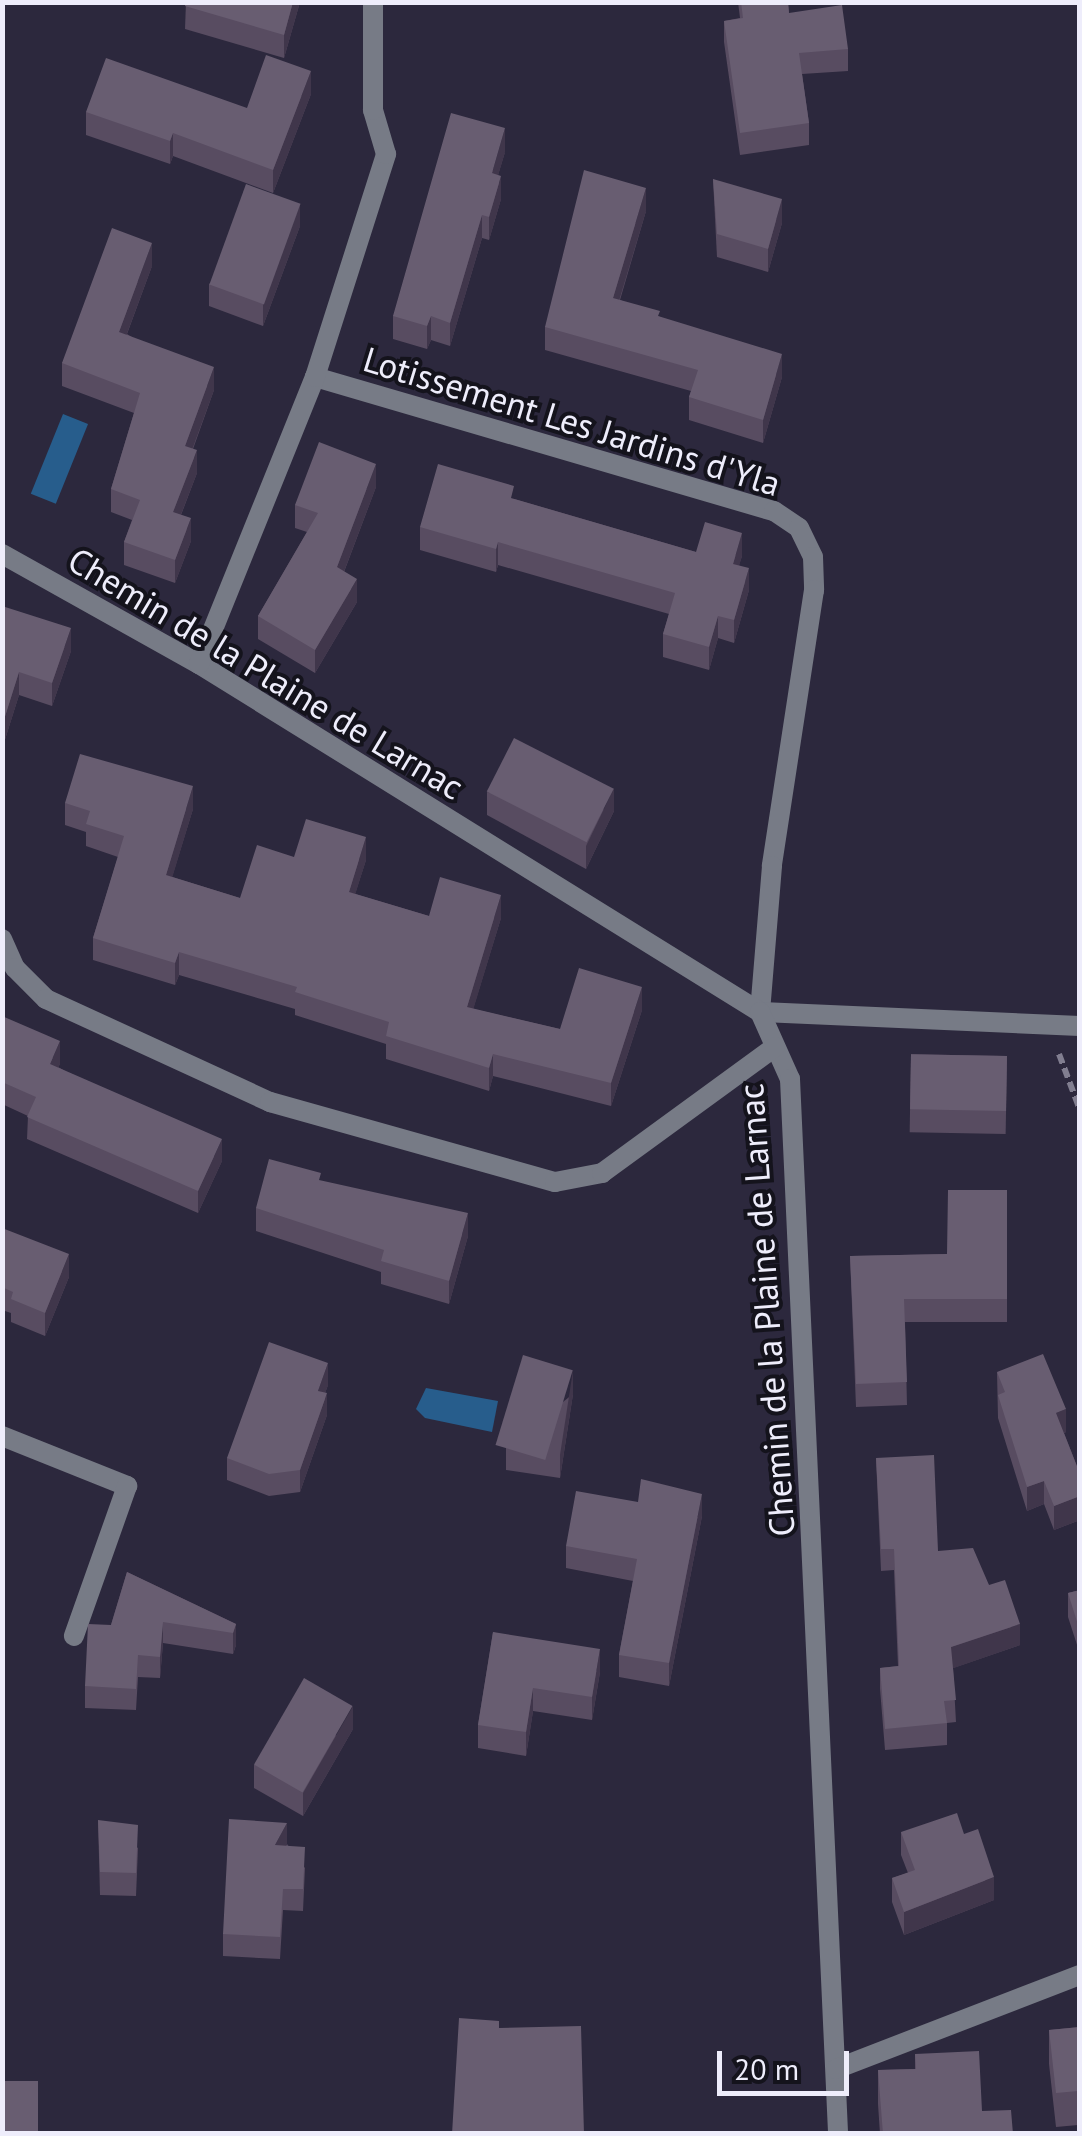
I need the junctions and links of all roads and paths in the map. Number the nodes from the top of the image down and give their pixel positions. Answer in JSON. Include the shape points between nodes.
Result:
{"nodes":[{"id":1,"x":373,"y":2,"type":"edge"},
{"id":2,"x":315,"y":376,"type":"junction"},
{"id":3,"x":2,"y":554,"type":"edge"},
{"id":4,"x":199,"y":664,"type":"junction"},
{"id":5,"x":2,"y":940,"type":"edge"},
{"id":6,"x":760,"y":1012,"type":"junction"},
{"id":7,"x":1048,"y":1024,"type":"junction"},
{"id":8,"x":1080,"y":1026,"type":"edge"},
{"id":9,"x":776,"y":1048,"type":"junction"},
{"id":10,"x":1080,"y":1110,"type":"edge"},
{"id":11,"x":2,"y":1436,"type":"edge"},
{"id":12,"x":74,"y":1636,"type":"dead end"},
{"id":13,"x":1080,"y":1975,"type":"edge"},
{"id":14,"x":836,"y":2068,"type":"junction"},
{"id":15,"x":838,"y":2134,"type":"edge"}],
"edges":[{"from":1,"to":2,"type":"street","name":"Lotissement Les Jardins d'Yla","via":[[373,110],[386,154]]},
{"from":2,"to":4,"type":"street","name":"Lotissement Les Jardins d'Yla"},
{"from":2,"to":6,"type":"street","name":"Lotissement Les Jardins d'Yla","via":[[774,511],[798,528],[813,556],[814,590],[772,866]]},
{"from":3,"to":4,"type":"street","name":"Chemin de la Plaine de Larnac"},
{"from":4,"to":6,"type":"street","name":"Chemin de la Plaine de Larnac"},
{"from":5,"to":9,"type":"street","via":[[15,968],[46,999],[270,1102],[556,1182],[602,1173]]},
{"from":6,"to":7,"type":"street"},
{"from":6,"to":9,"type":"street","name":"Chemin de la Plaine de Larnac"},
{"from":7,"to":8,"type":"street"},
{"from":7,"to":10,"type":"path"},
{"from":9,"to":14,"type":"street","name":"Chemin de la Plaine de Larnac","via":[[790,1079]]},
{"from":11,"to":12,"type":"street","via":[[128,1486]]},
{"from":13,"to":14,"type":"street"},
{"from":14,"to":15,"type":"street","name":"Chemin de la Plaine de Larnac"}]}
